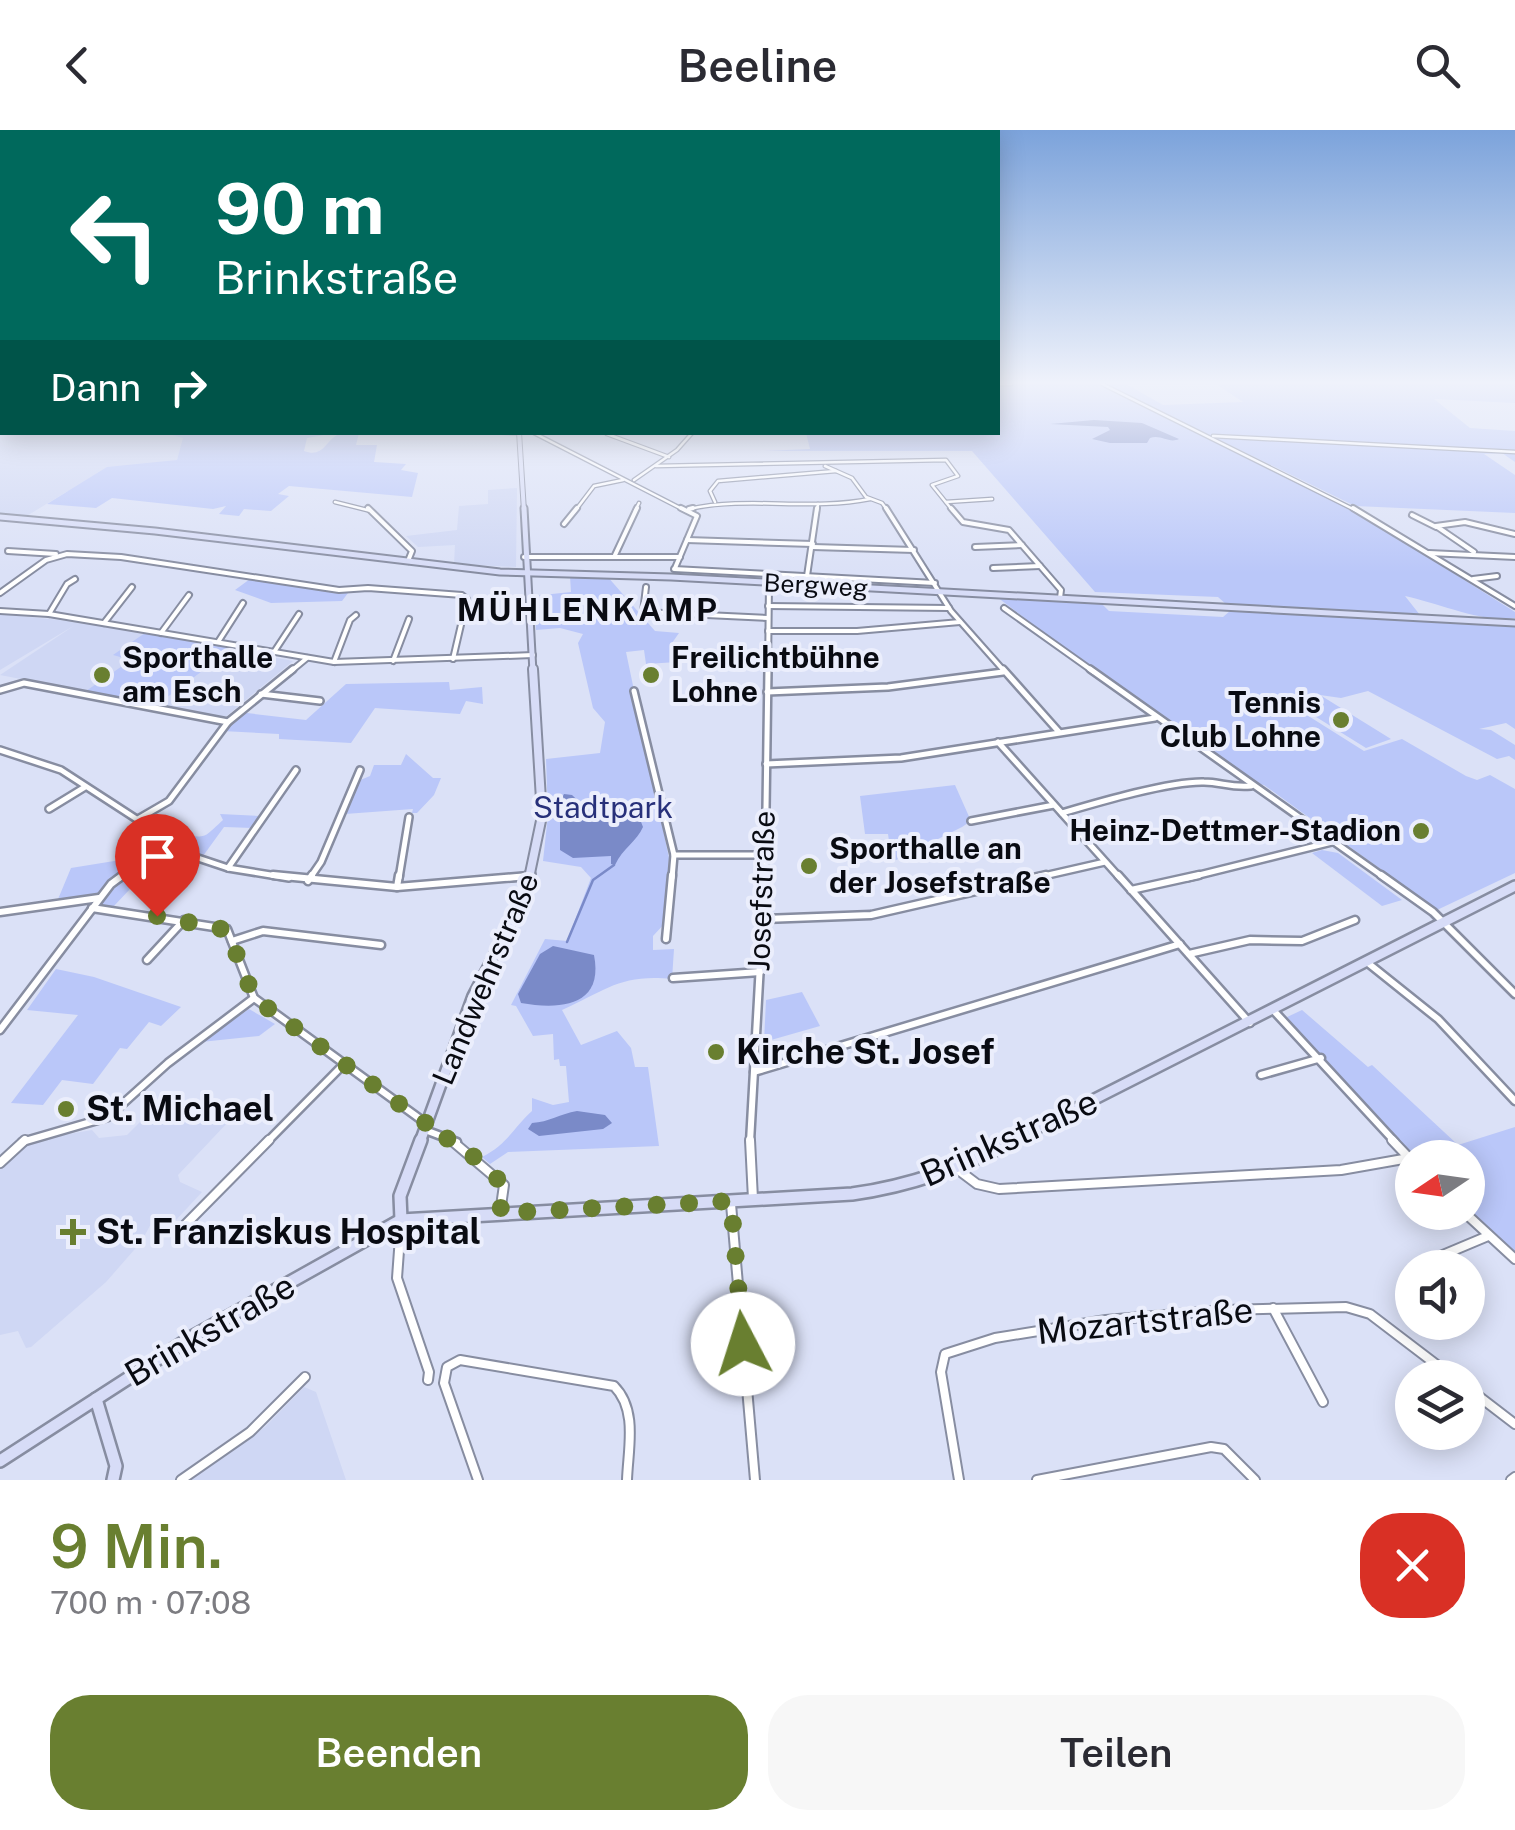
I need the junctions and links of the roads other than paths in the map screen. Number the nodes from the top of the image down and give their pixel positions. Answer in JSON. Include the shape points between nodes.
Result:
{"nodes":[{"id":1,"x":520,"y":447,"type":"edge"},
{"id":2,"x":562,"y":447,"type":"edge"},
{"id":3,"x":642,"y":447,"type":"edge"},
{"id":4,"x":679,"y":447,"type":"edge"},
{"id":5,"x":1231,"y":447,"type":"edge"},
{"id":6,"x":1419,"y":447,"type":"edge"},
{"id":7,"x":1515,"y":452,"type":"edge"},
{"id":8,"x":669,"y":457,"type":"junction"},
{"id":9,"x":656,"y":466,"type":"junction"},
{"id":10,"x":823,"y":466,"type":"junction"},
{"id":11,"x":838,"y":470,"type":"junction"},
{"id":12,"x":629,"y":480,"type":"junction"},
{"id":13,"x":870,"y":499,"type":"junction"},
{"id":14,"x":992,"y":499,"type":"dead end"},
{"id":15,"x":334,"y":502,"type":"dead end"},
{"id":16,"x":715,"y":502,"type":"junction"},
{"id":17,"x":946,"y":502,"type":"junction"},
{"id":18,"x":640,"y":503,"type":"dead end"},
{"id":19,"x":818,"y":504,"type":"junction"},
{"id":20,"x":688,"y":510,"type":"junction"},
{"id":21,"x":1412,"y":514,"type":"dead end"},
{"id":22,"x":0,"y":517,"type":"edge"},
{"id":23,"x":564,"y":524,"type":"dead end"},
{"id":24,"x":1436,"y":527,"type":"junction"},
{"id":25,"x":1515,"y":534,"type":"edge"},
{"id":26,"x":688,"y":540,"type":"junction"},
{"id":27,"x":813,"y":545,"type":"junction"},
{"id":28,"x":1022,"y":545,"type":"junction"},
{"id":29,"x":974,"y":547,"type":"dead end"},
{"id":30,"x":914,"y":550,"type":"junction"},
{"id":31,"x":8,"y":551,"type":"dead end"},
{"id":32,"x":1474,"y":552,"type":"junction"},
{"id":33,"x":1426,"y":553,"type":"junction"},
{"id":34,"x":615,"y":554,"type":"junction"},
{"id":35,"x":58,"y":555,"type":"junction"},
{"id":36,"x":1515,"y":556,"type":"edge"},
{"id":37,"x":524,"y":557,"type":"junction"},
{"id":38,"x":680,"y":557,"type":"junction"},
{"id":39,"x":408,"y":561,"type":"junction"},
{"id":40,"x":1040,"y":566,"type":"junction"},
{"id":41,"x":993,"y":568,"type":"dead end"},
{"id":42,"x":525,"y":572,"type":"junction"},
{"id":43,"x":672,"y":573,"type":"junction"},
{"id":44,"x":807,"y":576,"type":"junction"},
{"id":45,"x":1497,"y":576,"type":"dead end"},
{"id":46,"x":74,"y":579,"type":"dead end"},
{"id":47,"x":1470,"y":579,"type":"junction"},
{"id":48,"x":769,"y":582,"type":"junction"},
{"id":49,"x":935,"y":583,"type":"junction"},
{"id":50,"x":132,"y":586,"type":"dead end"},
{"id":51,"x":646,"y":587,"type":"dead end"},
{"id":52,"x":938,"y":591,"type":"junction"},
{"id":53,"x":0,"y":594,"type":"edge"},
{"id":54,"x":189,"y":595,"type":"dead end"},
{"id":55,"x":1060,"y":598,"type":"junction"},
{"id":56,"x":243,"y":604,"type":"dead end"},
{"id":57,"x":768,"y":606,"type":"junction"},
{"id":58,"x":1515,"y":606,"type":"edge"},
{"id":59,"x":949,"y":608,"type":"junction"},
{"id":60,"x":1004,"y":608,"type":"dead end"},
{"id":61,"x":0,"y":610,"type":"edge"},
{"id":62,"x":49,"y":614,"type":"junction"},
{"id":63,"x":299,"y":614,"type":"dead end"},
{"id":64,"x":356,"y":615,"type":"dead end"},
{"id":65,"x":409,"y":618,"type":"dead end"},
{"id":66,"x":768,"y":618,"type":"junction"},
{"id":67,"x":960,"y":622,"type":"junction"},
{"id":68,"x":104,"y":623,"type":"junction"},
{"id":69,"x":1515,"y":623,"type":"edge"},
{"id":70,"x":768,"y":631,"type":"junction"},
{"id":71,"x":161,"y":633,"type":"junction"},
{"id":72,"x":218,"y":642,"type":"junction"},
{"id":73,"x":274,"y":652,"type":"junction"},
{"id":74,"x":533,"y":655,"type":"junction"},
{"id":75,"x":308,"y":658,"type":"junction"},
{"id":76,"x":453,"y":659,"type":"junction"},
{"id":77,"x":393,"y":661,"type":"junction"},
{"id":78,"x":334,"y":662,"type":"junction"},
{"id":79,"x":1004,"y":672,"type":"junction"},
{"id":80,"x":0,"y":690,"type":"edge"},
{"id":81,"x":634,"y":690,"type":"dead end"},
{"id":82,"x":767,"y":692,"type":"junction"},
{"id":83,"x":258,"y":694,"type":"junction"},
{"id":84,"x":320,"y":700,"type":"dead end"},
{"id":85,"x":1155,"y":718,"type":"dead end"},
{"id":86,"x":228,"y":722,"type":"junction"},
{"id":87,"x":1059,"y":732,"type":"junction"},
{"id":88,"x":998,"y":742,"type":"junction"},
{"id":89,"x":0,"y":750,"type":"edge"},
{"id":90,"x":766,"y":764,"type":"junction"},
{"id":91,"x":296,"y":770,"type":"dead end"},
{"id":92,"x":360,"y":770,"type":"dead end"},
{"id":93,"x":86,"y":786,"type":"junction"},
{"id":94,"x":1254,"y":786,"type":"junction"},
{"id":95,"x":1054,"y":805,"type":"junction"},
{"id":96,"x":49,"y":809,"type":"dead end"},
{"id":97,"x":1062,"y":814,"type":"junction"},
{"id":98,"x":409,"y":817,"type":"dead end"},
{"id":99,"x":137,"y":819,"type":"junction"},
{"id":100,"x":971,"y":821,"type":"dead end"},
{"id":101,"x":1335,"y":842,"type":"junction"},
{"id":102,"x":170,"y":843,"type":"junction"},
{"id":103,"x":674,"y":855,"type":"junction"},
{"id":104,"x":765,"y":855,"type":"junction"},
{"id":105,"x":1105,"y":862,"type":"junction"},
{"id":106,"x":228,"y":868,"type":"junction"},
{"id":107,"x":532,"y":876,"type":"junction"},
{"id":108,"x":308,"y":881,"type":"junction"},
{"id":109,"x":1515,"y":886,"type":"edge"},
{"id":110,"x":397,"y":887,"type":"junction"},
{"id":111,"x":1131,"y":890,"type":"junction"},
{"id":112,"x":99,"y":898,"type":"junction"},
{"id":113,"x":92,"y":908,"type":"junction"},
{"id":114,"x":0,"y":912,"type":"edge"},
{"id":115,"x":764,"y":919,"type":"junction"},
{"id":116,"x":184,"y":920,"type":"junction"},
{"id":117,"x":1356,"y":920,"type":"dead end"},
{"id":118,"x":1448,"y":923,"type":"junction"},
{"id":119,"x":666,"y":939,"type":"dead end"},
{"id":120,"x":232,"y":941,"type":"junction"},
{"id":121,"x":1180,"y":944,"type":"junction"},
{"id":122,"x":381,"y":946,"type":"dead end"},
{"id":123,"x":1188,"y":954,"type":"junction"},
{"id":124,"x":147,"y":960,"type":"dead end"},
{"id":125,"x":1368,"y":963,"type":"junction"},
{"id":126,"x":760,"y":972,"type":"junction"},
{"id":127,"x":673,"y":978,"type":"dead end"},
{"id":128,"x":1515,"y":994,"type":"edge"},
{"id":129,"x":254,"y":998,"type":"junction"},
{"id":130,"x":1274,"y":1011,"type":"junction"},
{"id":131,"x":1250,"y":1023,"type":"junction"},
{"id":132,"x":0,"y":1030,"type":"edge"},
{"id":133,"x":1321,"y":1058,"type":"junction"},
{"id":134,"x":343,"y":1064,"type":"junction"},
{"id":135,"x":754,"y":1072,"type":"junction"},
{"id":136,"x":1262,"y":1075,"type":"dead end"},
{"id":137,"x":1515,"y":1101,"type":"edge"},
{"id":138,"x":426,"y":1127,"type":"junction"},
{"id":139,"x":1395,"y":1141,"type":"edge"},
{"id":140,"x":1395,"y":1162,"type":"edge"},
{"id":141,"x":0,"y":1163,"type":"edge"},
{"id":142,"x":957,"y":1169,"type":"junction"},
{"id":143,"x":752,"y":1199,"type":"junction"},
{"id":144,"x":731,"y":1201,"type":"junction"},
{"id":145,"x":500,"y":1213,"type":"junction"},
{"id":146,"x":401,"y":1220,"type":"junction"},
{"id":147,"x":185,"y":1225,"type":"dead end"},
{"id":148,"x":1482,"y":1230,"type":"edge"},
{"id":149,"x":1488,"y":1236,"type":"junction"},
{"id":150,"x":1455,"y":1250,"type":"edge"},
{"id":151,"x":1515,"y":1259,"type":"edge"},
{"id":152,"x":1274,"y":1308,"type":"junction"},
{"id":153,"x":1430,"y":1360,"type":"edge"},
{"id":154,"x":305,"y":1377,"type":"dead end"},
{"id":155,"x":428,"y":1380,"type":"dead end"},
{"id":156,"x":96,"y":1400,"type":"junction"},
{"id":157,"x":1485,"y":1401,"type":"edge"},
{"id":158,"x":1323,"y":1402,"type":"dead end"},
{"id":159,"x":1515,"y":1424,"type":"edge"},
{"id":160,"x":0,"y":1461,"type":"edge"},
{"id":161,"x":113,"y":1480,"type":"edge"},
{"id":162,"x":181,"y":1480,"type":"edge"},
{"id":163,"x":478,"y":1480,"type":"edge"},
{"id":164,"x":627,"y":1480,"type":"edge"},
{"id":165,"x":755,"y":1480,"type":"edge"},
{"id":166,"x":959,"y":1480,"type":"edge"},
{"id":167,"x":1036,"y":1480,"type":"edge"},
{"id":168,"x":1255,"y":1480,"type":"edge"}],
"edges":[{"from":1,"to":37,"type":"street","name":"Landwehrstraße"},
{"from":2,"to":12,"type":"street"},
{"from":3,"to":8,"type":"street"},
{"from":4,"to":8,"type":"street"},
{"from":5,"to":33,"type":"street","via":[[1323,491]]},
{"from":6,"to":7,"type":"street"},
{"from":8,"to":9,"type":"street"},
{"from":9,"to":10,"type":"street"},
{"from":9,"to":12,"type":"street"},
{"from":10,"to":11,"type":"street"},
{"from":10,"to":17,"type":"street","via":[[948,462],[958,476],[932,485]]},
{"from":11,"to":13,"type":"street"},
{"from":11,"to":16,"type":"street","via":[[717,481],[710,491]]},
{"from":12,"to":20,"type":"street"},
{"from":12,"to":23,"type":"street","via":[[594,486]]},
{"from":13,"to":19,"type":"street"},
{"from":13,"to":30,"type":"street","via":[[882,503]]},
{"from":14,"to":17,"type":"street"},
{"from":15,"to":39,"type":"street","via":[[368,508],[412,550]]},
{"from":16,"to":19,"type":"street"},
{"from":16,"to":20,"type":"street"},
{"from":17,"to":28,"type":"street","via":[[963,522],[1004,527]]},
{"from":18,"to":34,"type":"street"},
{"from":19,"to":27,"type":"street"},
{"from":20,"to":26,"type":"street","via":[[698,518]]},
{"from":21,"to":24,"type":"street"},
{"from":22,"to":39,"type":"street","name":"Bergweg"},
{"from":24,"to":25,"type":"street","via":[[1470,522]]},
{"from":24,"to":32,"type":"street"},
{"from":26,"to":27,"type":"street"},
{"from":26,"to":38,"type":"street"},
{"from":27,"to":30,"type":"street"},
{"from":27,"to":44,"type":"street"},
{"from":28,"to":29,"type":"street"},
{"from":28,"to":40,"type":"street"},
{"from":30,"to":49,"type":"street"},
{"from":31,"to":35,"type":"street"},
{"from":32,"to":33,"type":"street"},
{"from":32,"to":36,"type":"street"},
{"from":33,"to":47,"type":"street"},
{"from":34,"to":37,"type":"street"},
{"from":34,"to":38,"type":"street"},
{"from":35,"to":53,"type":"street"},
{"from":35,"to":76,"type":"street","via":[[121,556],[339,590],[462,594],[467,599]]},
{"from":37,"to":42,"type":"street","name":"Landwehrstraße"},
{"from":38,"to":43,"type":"street"},
{"from":39,"to":42,"type":"street","name":"Bergweg"},
{"from":40,"to":41,"type":"street"},
{"from":40,"to":55,"type":"street"},
{"from":42,"to":43,"type":"street","name":"Bergweg"},
{"from":42,"to":74,"type":"street","name":"Landwehrstraße"},
{"from":43,"to":44,"type":"street"},
{"from":43,"to":48,"type":"street","name":"Bergweg"},
{"from":44,"to":49,"type":"street"},
{"from":45,"to":47,"type":"street"},
{"from":46,"to":62,"type":"street"},
{"from":47,"to":58,"type":"street"},
{"from":48,"to":52,"type":"street","name":"Bergweg"},
{"from":48,"to":57,"type":"street","name":"Josefstraße"},
{"from":49,"to":52,"type":"street"},
{"from":50,"to":68,"type":"street"},
{"from":51,"to":66,"type":"street","via":[[643,612]]},
{"from":52,"to":55,"type":"street","name":"Bergweg"},
{"from":52,"to":59,"type":"street"},
{"from":54,"to":71,"type":"street"},
{"from":55,"to":69,"type":"street","name":"Bergweg"},
{"from":56,"to":72,"type":"street"},
{"from":57,"to":59,"type":"street"},
{"from":57,"to":66,"type":"street","name":"Josefstraße"},
{"from":59,"to":67,"type":"street"},
{"from":60,"to":94,"type":"street"},
{"from":61,"to":62,"type":"street"},
{"from":62,"to":68,"type":"street"},
{"from":63,"to":73,"type":"street"},
{"from":64,"to":78,"type":"street"},
{"from":65,"to":77,"type":"street"},
{"from":66,"to":70,"type":"street","name":"Josefstraße"},
{"from":67,"to":70,"type":"street"},
{"from":67,"to":79,"type":"street"},
{"from":68,"to":71,"type":"street"},
{"from":70,"to":82,"type":"street","name":"Josefstraße"},
{"from":71,"to":72,"type":"street"},
{"from":72,"to":73,"type":"street"},
{"from":73,"to":75,"type":"street"},
{"from":74,"to":76,"type":"street"},
{"from":74,"to":107,"type":"street","name":"Landwehrstraße","via":[[542,816]]},
{"from":75,"to":78,"type":"street"},
{"from":75,"to":83,"type":"street"},
{"from":76,"to":77,"type":"street"},
{"from":77,"to":78,"type":"street"},
{"from":79,"to":82,"type":"street","via":[[888,687]]},
{"from":79,"to":87,"type":"street"},
{"from":80,"to":86,"type":"street","via":[[15,683]]},
{"from":81,"to":103,"type":"street"},
{"from":82,"to":90,"type":"street","name":"Josefstraße"},
{"from":83,"to":84,"type":"street"},
{"from":83,"to":86,"type":"street"},
{"from":85,"to":87,"type":"street"},
{"from":86,"to":99,"type":"street","via":[[175,795]]},
{"from":87,"to":88,"type":"street"},
{"from":88,"to":90,"type":"street","via":[[901,758]]},
{"from":88,"to":95,"type":"street"},
{"from":89,"to":93,"type":"street","via":[[50,765]]},
{"from":90,"to":104,"type":"street","name":"Josefstraße"},
{"from":91,"to":106,"type":"street"},
{"from":92,"to":108,"type":"street"},
{"from":93,"to":96,"type":"street"},
{"from":93,"to":99,"type":"street"},
{"from":94,"to":97,"type":"street","via":[[1204,782]]},
{"from":94,"to":101,"type":"street"},
{"from":95,"to":97,"type":"street"},
{"from":95,"to":100,"type":"street"},
{"from":97,"to":105,"type":"street"},
{"from":98,"to":110,"type":"street"},
{"from":99,"to":102,"type":"street"},
{"from":101,"to":111,"type":"street"},
{"from":101,"to":118,"type":"street"},
{"from":102,"to":106,"type":"street"},
{"from":102,"to":112,"type":"street"},
{"from":103,"to":104,"type":"street"},
{"from":103,"to":119,"type":"street"},
{"from":104,"to":115,"type":"street","name":"Josefstraße"},
{"from":105,"to":111,"type":"street"},
{"from":105,"to":115,"type":"street","via":[[871,915]]},
{"from":106,"to":108,"type":"street"},
{"from":107,"to":110,"type":"street"},
{"from":107,"to":138,"type":"street","name":"Landwehrstraße","via":[[473,996]]},
{"from":108,"to":110,"type":"street"},
{"from":109,"to":118,"type":"street","name":"Brinkstraße"},
{"from":111,"to":121,"type":"street"},
{"from":112,"to":113,"type":"street"},
{"from":112,"to":114,"type":"street"},
{"from":113,"to":116,"type":"street"},
{"from":113,"to":132,"type":"street"},
{"from":115,"to":126,"type":"street","name":"Josefstraße"},
{"from":116,"to":120,"type":"street","via":[[218,925]]},
{"from":116,"to":124,"type":"street"},
{"from":117,"to":123,"type":"street","via":[[1302,941],[1250,940]]},
{"from":118,"to":125,"type":"street","name":"Brinkstraße"},
{"from":118,"to":128,"type":"street"},
{"from":120,"to":122,"type":"street","via":[[263,931]]},
{"from":120,"to":129,"type":"street"},
{"from":121,"to":123,"type":"street"},
{"from":121,"to":135,"type":"street"},
{"from":123,"to":131,"type":"street"},
{"from":125,"to":130,"type":"street","name":"Brinkstraße"},
{"from":125,"to":137,"type":"street","via":[[1424,1006]]},
{"from":126,"to":127,"type":"street"},
{"from":126,"to":135,"type":"street","name":"Josefstraße"},
{"from":129,"to":134,"type":"street"},
{"from":129,"to":141,"type":"street","via":[[108,1118],[26,1139]]},
{"from":130,"to":131,"type":"street","name":"Brinkstraße"},
{"from":130,"to":133,"type":"street"},
{"from":131,"to":142,"type":"street","name":"Brinkstraße"},
{"from":133,"to":136,"type":"street"},
{"from":133,"to":139,"type":"street"},
{"from":134,"to":138,"type":"street"},
{"from":134,"to":147,"type":"street"},
{"from":135,"to":143,"type":"street","name":"Josefstraße"},
{"from":138,"to":145,"type":"street","via":[[459,1143],[504,1185]]},
{"from":138,"to":146,"type":"street","name":"Landwehrstraße","via":[[400,1196]]},
{"from":140,"to":142,"type":"street","via":[[999,1189]]},
{"from":142,"to":143,"type":"street","name":"Brinkstraße","via":[[876,1192]]},
{"from":143,"to":144,"type":"street","name":"Brinkstraße"},
{"from":144,"to":145,"type":"street","name":"Brinkstraße"},
{"from":144,"to":165,"type":"street"},
{"from":145,"to":146,"type":"street","name":"Brinkstraße"},
{"from":146,"to":155,"type":"street","via":[[397,1278]]},
{"from":146,"to":156,"type":"street","name":"Brinkstraße","via":[[192,1336]]},
{"from":148,"to":149,"type":"street"},
{"from":149,"to":150,"type":"street"},
{"from":149,"to":151,"type":"street"},
{"from":152,"to":153,"type":"street","name":"Mozartstraße","via":[[1346,1306],[1370,1314]]},
{"from":152,"to":158,"type":"street"},
{"from":152,"to":166,"type":"street","name":"Mozartstraße","via":[[1088,1321],[945,1354],[941,1372]]},
{"from":154,"to":162,"type":"street","via":[[250,1432]]},
{"from":156,"to":160,"type":"street","name":"Brinkstraße"},
{"from":156,"to":161,"type":"street","via":[[116,1466]]},
{"from":157,"to":159,"type":"street"},
{"from":163,"to":164,"type":"street","via":[[444,1383],[447,1368],[460,1360],[623,1392]]},
{"from":167,"to":168,"type":"street","via":[[1211,1447],[1224,1449]]}]}
